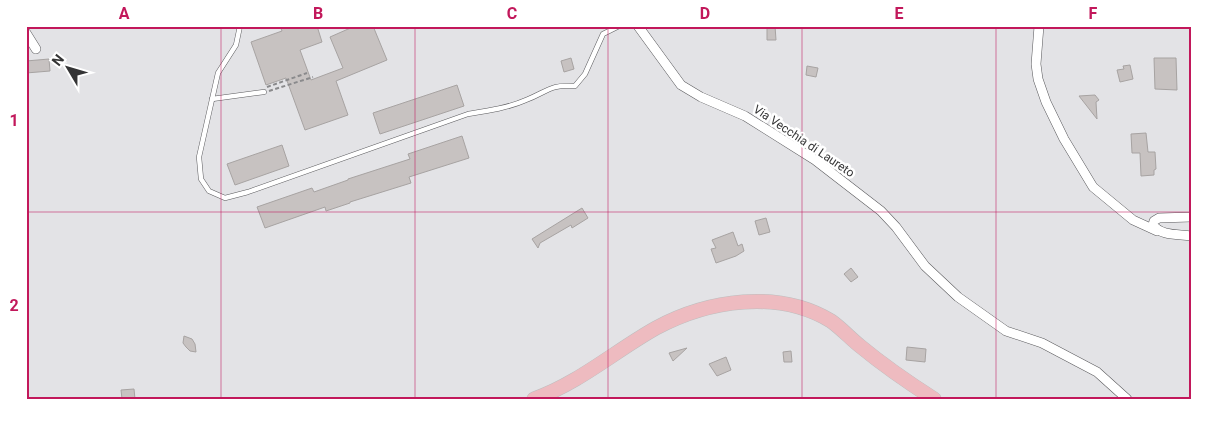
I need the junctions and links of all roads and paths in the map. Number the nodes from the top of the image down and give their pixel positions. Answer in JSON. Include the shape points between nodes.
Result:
{"nodes":[{"id":1,"x":240,"y":26,"type":"edge"},
{"id":2,"x":619,"y":26,"type":"edge"},
{"id":3,"x":638,"y":26,"type":"edge"},
{"id":4,"x":1039,"y":26,"type":"edge"},
{"id":5,"x":607,"y":29,"type":"edge"},
{"id":6,"x":26,"y":34,"type":"edge"},
{"id":7,"x":36,"y":49,"type":"dead end"},
{"id":8,"x":307,"y":73,"type":"dead end"},
{"id":9,"x":313,"y":77,"type":"dead end"},
{"id":10,"x":263,"y":92,"type":"junction"},
{"id":11,"x":212,"y":99,"type":"junction"},
{"id":12,"x":1191,"y":216,"type":"edge"},
{"id":13,"x":1157,"y":231,"type":"junction"},
{"id":14,"x":1191,"y":236,"type":"edge"},
{"id":15,"x":534,"y":399,"type":"edge"},
{"id":16,"x":934,"y":399,"type":"edge"},
{"id":17,"x":1127,"y":399,"type":"edge"}],
"edges":[{"from":1,"to":11,"type":"lane","via":[[236,46],[218,73]]},
{"from":2,"to":5,"type":"lane"},
{"from":3,"to":17,"type":"street","name":"Via Vecchia di Laureto","via":[[681,85],[745,116],[814,160],[881,211],[924,266],[958,297],[1006,331],[1042,343],[1097,372]]},
{"from":4,"to":13,"type":"street","via":[[1038,79],[1064,139],[1093,187],[1133,220]]},
{"from":5,"to":11,"type":"lane","via":[[585,74],[575,86],[564,85],[526,100],[468,114],[225,198],[209,191],[201,179],[199,157]]},
{"from":6,"to":7,"type":"street"},
{"from":8,"to":10,"type":"path","via":[[261,88]]},
{"from":9,"to":10,"type":"path"},
{"from":10,"to":11,"type":"lane"},
{"from":12,"to":13,"type":"street","via":[[1159,218],[1153,225]]},
{"from":13,"to":14,"type":"street"},
{"from":15,"to":16,"type":"main road","via":[[551,393],[657,328],[691,314],[735,302],[770,302],[804,308],[832,322]]}]}
